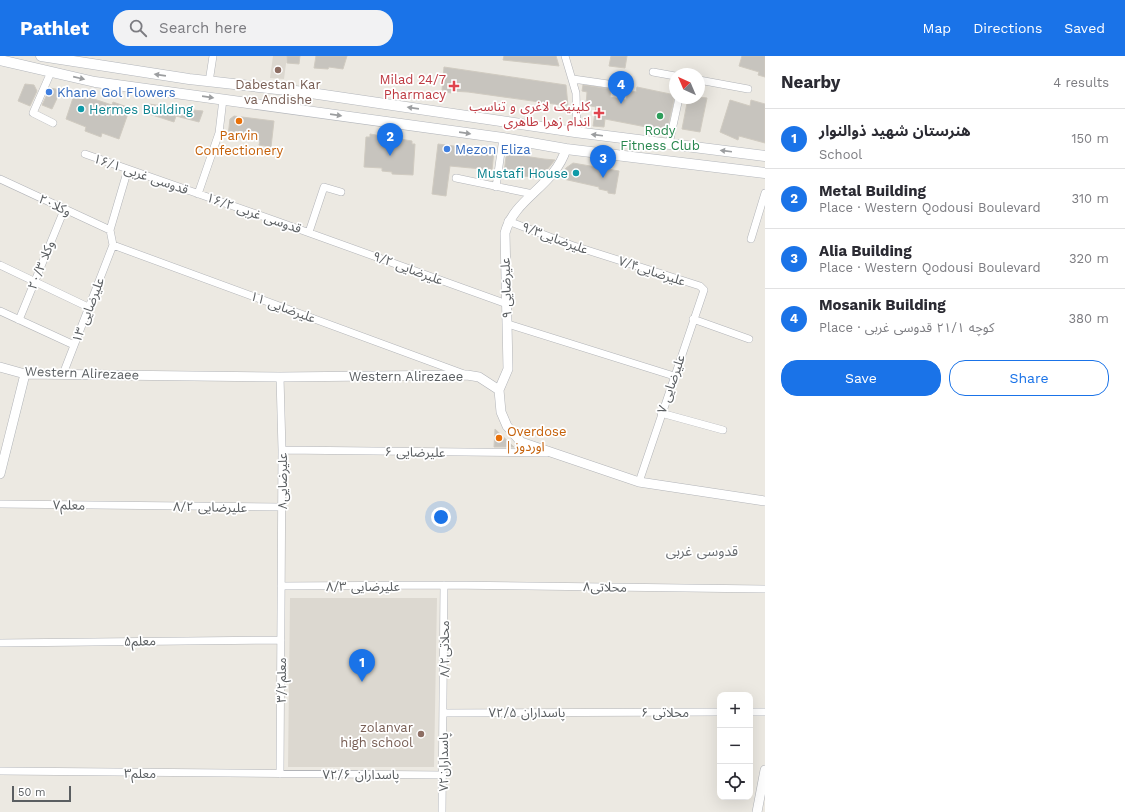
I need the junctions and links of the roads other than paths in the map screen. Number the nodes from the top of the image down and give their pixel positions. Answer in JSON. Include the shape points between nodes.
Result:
{"nodes":[{"id":1,"x":41,"y":56,"type":"edge"},
{"id":2,"x":213,"y":56,"type":"edge"},
{"id":3,"x":565,"y":56,"type":"edge"},
{"id":4,"x":0,"y":60,"type":"edge"},
{"id":5,"x":51,"y":72,"type":"junction"},
{"id":6,"x":653,"y":72,"type":"dead end"},
{"id":7,"x":669,"y":75,"type":"edge"},
{"id":8,"x":573,"y":79,"type":"junction"},
{"id":9,"x":705,"y":81,"type":"edge"},
{"id":10,"x":210,"y":82,"type":"junction"},
{"id":11,"x":622,"y":86,"type":"dead end"},
{"id":12,"x":748,"y":89,"type":"dead end"},
{"id":13,"x":223,"y":99,"type":"junction"},
{"id":14,"x":678,"y":104,"type":"edge"},
{"id":15,"x":54,"y":123,"type":"dead end"},
{"id":16,"x":577,"y":132,"type":"junction"},
{"id":17,"x":503,"y":138,"type":"junction"},
{"id":18,"x":669,"y":144,"type":"junction"},
{"id":19,"x":566,"y":149,"type":"junction"},
{"id":20,"x":85,"y":154,"type":"dead end"},
{"id":21,"x":765,"y":156,"type":"edge"},
{"id":22,"x":128,"y":170,"type":"junction"},
{"id":23,"x":765,"y":173,"type":"edge"},
{"id":24,"x":456,"y":178,"type":"dead end"},
{"id":25,"x":0,"y":180,"type":"edge"},
{"id":26,"x":496,"y":187,"type":"junction"},
{"id":27,"x":341,"y":192,"type":"dead end"},
{"id":28,"x":765,"y":192,"type":"edge"},
{"id":29,"x":198,"y":194,"type":"junction"},
{"id":30,"x":533,"y":194,"type":"junction"},
{"id":31,"x":64,"y":210,"type":"junction"},
{"id":32,"x":508,"y":221,"type":"junction"},
{"id":33,"x":110,"y":230,"type":"junction"},
{"id":34,"x":309,"y":232,"type":"junction"},
{"id":35,"x":751,"y":239,"type":"dead end"},
{"id":36,"x":113,"y":245,"type":"junction"},
{"id":37,"x":602,"y":254,"type":"joint"},
{"id":38,"x":0,"y":265,"type":"edge"},
{"id":39,"x":34,"y":281,"type":"junction"},
{"id":40,"x":702,"y":288,"type":"joint"},
{"id":41,"x":507,"y":304,"type":"junction"},
{"id":42,"x":88,"y":307,"type":"junction"},
{"id":43,"x":0,"y":311,"type":"edge"},
{"id":44,"x":693,"y":319,"type":"junction"},
{"id":45,"x":19,"y":320,"type":"junction"},
{"id":46,"x":508,"y":324,"type":"junction"},
{"id":47,"x":750,"y":339,"type":"dead end"},
{"id":48,"x":74,"y":345,"type":"junction"},
{"id":49,"x":0,"y":367,"type":"edge"},
{"id":50,"x":25,"y":374,"type":"junction"},
{"id":51,"x":63,"y":374,"type":"junction"},
{"id":52,"x":467,"y":375,"type":"junction"},
{"id":53,"x":674,"y":376,"type":"junction"},
{"id":54,"x":280,"y":377,"type":"junction"},
{"id":55,"x":499,"y":390,"type":"junction"},
{"id":56,"x":661,"y":413,"type":"junction"},
{"id":57,"x":723,"y":430,"type":"dead end"},
{"id":58,"x":4,"y":441,"type":"edge"},
{"id":59,"x":282,"y":450,"type":"junction"},
{"id":60,"x":549,"y":453,"type":"junction"},
{"id":61,"x":0,"y":474,"type":"edge"},
{"id":62,"x":639,"y":482,"type":"junction"},
{"id":63,"x":764,"y":501,"type":"edge"},
{"id":64,"x":0,"y":504,"type":"edge"},
{"id":65,"x":139,"y":506,"type":"joint"},
{"id":66,"x":282,"y":507,"type":"junction"},
{"id":67,"x":281,"y":586,"type":"junction"},
{"id":68,"x":444,"y":586,"type":"junction"},
{"id":69,"x":765,"y":589,"type":"edge"},
{"id":70,"x":281,"y":640,"type":"junction"},
{"id":71,"x":0,"y":643,"type":"edge"},
{"id":72,"x":443,"y":712,"type":"junction"},
{"id":73,"x":610,"y":712,"type":"joint"},
{"id":74,"x":717,"y":712,"type":"edge"},
{"id":75,"x":753,"y":712,"type":"edge"},
{"id":76,"x":765,"y":712,"type":"edge"},
{"id":77,"x":765,"y":770,"type":"edge"},
{"id":78,"x":0,"y":772,"type":"edge"},
{"id":79,"x":280,"y":774,"type":"junction"},
{"id":80,"x":443,"y":775,"type":"junction"},
{"id":81,"x":442,"y":812,"type":"edge"},
{"id":82,"x":757,"y":812,"type":"edge"}],
"edges":[{"from":10,"to":1,"type":"main road","one_way":true},
{"from":2,"to":10,"type":"street"},
{"from":3,"to":8,"type":"street"},
{"from":4,"to":5,"type":"main road"},
{"from":5,"to":13,"type":"main road","one_way":true,"via":[[95,82]]},
{"from":5,"to":15,"type":"street","via":[[33,113]]},
{"from":6,"to":7,"type":"street"},
{"from":8,"to":11,"type":"street"},
{"from":8,"to":16,"type":"street"},
{"from":9,"to":12,"type":"street"},
{"from":16,"to":10,"type":"main road","one_way":true,"via":[[304,92]]},
{"from":13,"to":17,"type":"main road","one_way":true},
{"from":13,"to":29,"type":"street","via":[[219,133]]},
{"from":14,"to":18,"type":"street"},
{"from":18,"to":16,"type":"main road","one_way":true},
{"from":17,"to":19,"type":"main road"},
{"from":17,"to":26,"type":"street"},
{"from":21,"to":18,"type":"main road","one_way":true},
{"from":19,"to":23,"type":"main road"},
{"from":19,"to":30,"type":"street","via":[[555,173]]},
{"from":20,"to":22,"type":"street","name":"۱۶/۱ قدوسی غربی"},
{"from":22,"to":29,"type":"street","name":"۱۶/۱ قدوسی غربی"},
{"from":22,"to":33,"type":"street"},
{"from":24,"to":26,"type":"street"},
{"from":25,"to":31,"type":"street","name":"وکلا۲۰"},
{"from":26,"to":30,"type":"street"},
{"from":27,"to":34,"type":"street","via":[[324,187]]},
{"from":28,"to":35,"type":"street"},
{"from":29,"to":34,"type":"street","name":"۱۶/۲ قدوسی غربی"},
{"from":30,"to":32,"type":"street"},
{"from":31,"to":33,"type":"street","name":"وکلا۲۰"},
{"from":31,"to":39,"type":"street","name":"وکلا ۲۰/۳"},
{"from":32,"to":37,"type":"street","name":"علیرضایی۹/۳"},
{"from":32,"to":41,"type":"street","name":"۹ علیرضایی","via":[[504,233]]},
{"from":33,"to":36,"type":"street"},
{"from":34,"to":41,"type":"street","name":"۹/۲ علیرضایی"},
{"from":36,"to":42,"type":"street","name":"۱۳ علیرضایی"},
{"from":36,"to":52,"type":"street","name":"۱۱ علیرضایی"},
{"from":37,"to":40,"type":"street","name":"علیرضایی۷/۴"},
{"from":38,"to":39,"type":"street"},
{"from":39,"to":42,"type":"street"},
{"from":39,"to":45,"type":"street","name":"وکلا ۲۰/۳"},
{"from":40,"to":44,"type":"street","name":"۷ علیرضایی","via":[[704,290]]},
{"from":41,"to":46,"type":"street","name":"۹ علیرضایی"},
{"from":42,"to":48,"type":"street","name":"۱۳ علیرضایی"},
{"from":43,"to":45,"type":"street"},
{"from":44,"to":47,"type":"street"},
{"from":44,"to":53,"type":"street","name":"۷ علیرضایی"},
{"from":45,"to":48,"type":"street"},
{"from":46,"to":53,"type":"street"},
{"from":46,"to":55,"type":"street","name":"۹ علیرضایی","via":[[508,369]]},
{"from":48,"to":51,"type":"street","name":"۱۳ علیرضایی"},
{"from":49,"to":50,"type":"street","name":"Western Alirezaee"},
{"from":50,"to":51,"type":"street","name":"Western Alirezaee"},
{"from":50,"to":58,"type":"street"},
{"from":51,"to":54,"type":"street","name":"Western Alirezaee"},
{"from":52,"to":54,"type":"street","name":"Western Alirezaee"},
{"from":52,"to":55,"type":"street","name":"Western Alirezaee","via":[[480,377]]},
{"from":53,"to":56,"type":"street","name":"۷ علیرضایی"},
{"from":54,"to":59,"type":"street","name":"علیرضایی۸"},
{"from":55,"to":60,"type":"street","via":[[501,412],[507,426],[521,442]]},
{"from":56,"to":57,"type":"street"},
{"from":56,"to":62,"type":"street","name":"۷ علیرضایی"},
{"from":58,"to":61,"type":"street"},
{"from":59,"to":60,"type":"street","name":"۶ علیرضایی"},
{"from":59,"to":66,"type":"street","name":"علیرضایی۸"},
{"from":60,"to":62,"type":"street"},
{"from":62,"to":63,"type":"street"},
{"from":64,"to":65,"type":"street","name":"معلم۷"},
{"from":65,"to":66,"type":"street","name":"علیرضایی ۸/۲"},
{"from":66,"to":67,"type":"street","name":"علیرضایی۸"},
{"from":67,"to":68,"type":"street","name":"۸/۳ علیرضایی"},
{"from":67,"to":70,"type":"street","name":"معلم۳/۲"},
{"from":68,"to":69,"type":"street","name":"محلاتی۸"},
{"from":68,"to":72,"type":"street","name":"محلاتی۸/۲"},
{"from":70,"to":71,"type":"street","name":"معلم۵"},
{"from":70,"to":79,"type":"street","name":"معلم۳/۲"},
{"from":72,"to":73,"type":"street","name":"۷۲/۵ پاسداران"},
{"from":72,"to":80,"type":"street","name":"پاسداران۷۲"},
{"from":73,"to":74,"type":"street","name":"۶ محلاتی"},
{"from":75,"to":76,"type":"street"},
{"from":77,"to":82,"type":"street"},
{"from":78,"to":79,"type":"street","name":"معلم۳"},
{"from":79,"to":80,"type":"street","name":"۷۲/۶ پاسداران"},
{"from":80,"to":81,"type":"street","name":"پاسداران۷۲"}]}
